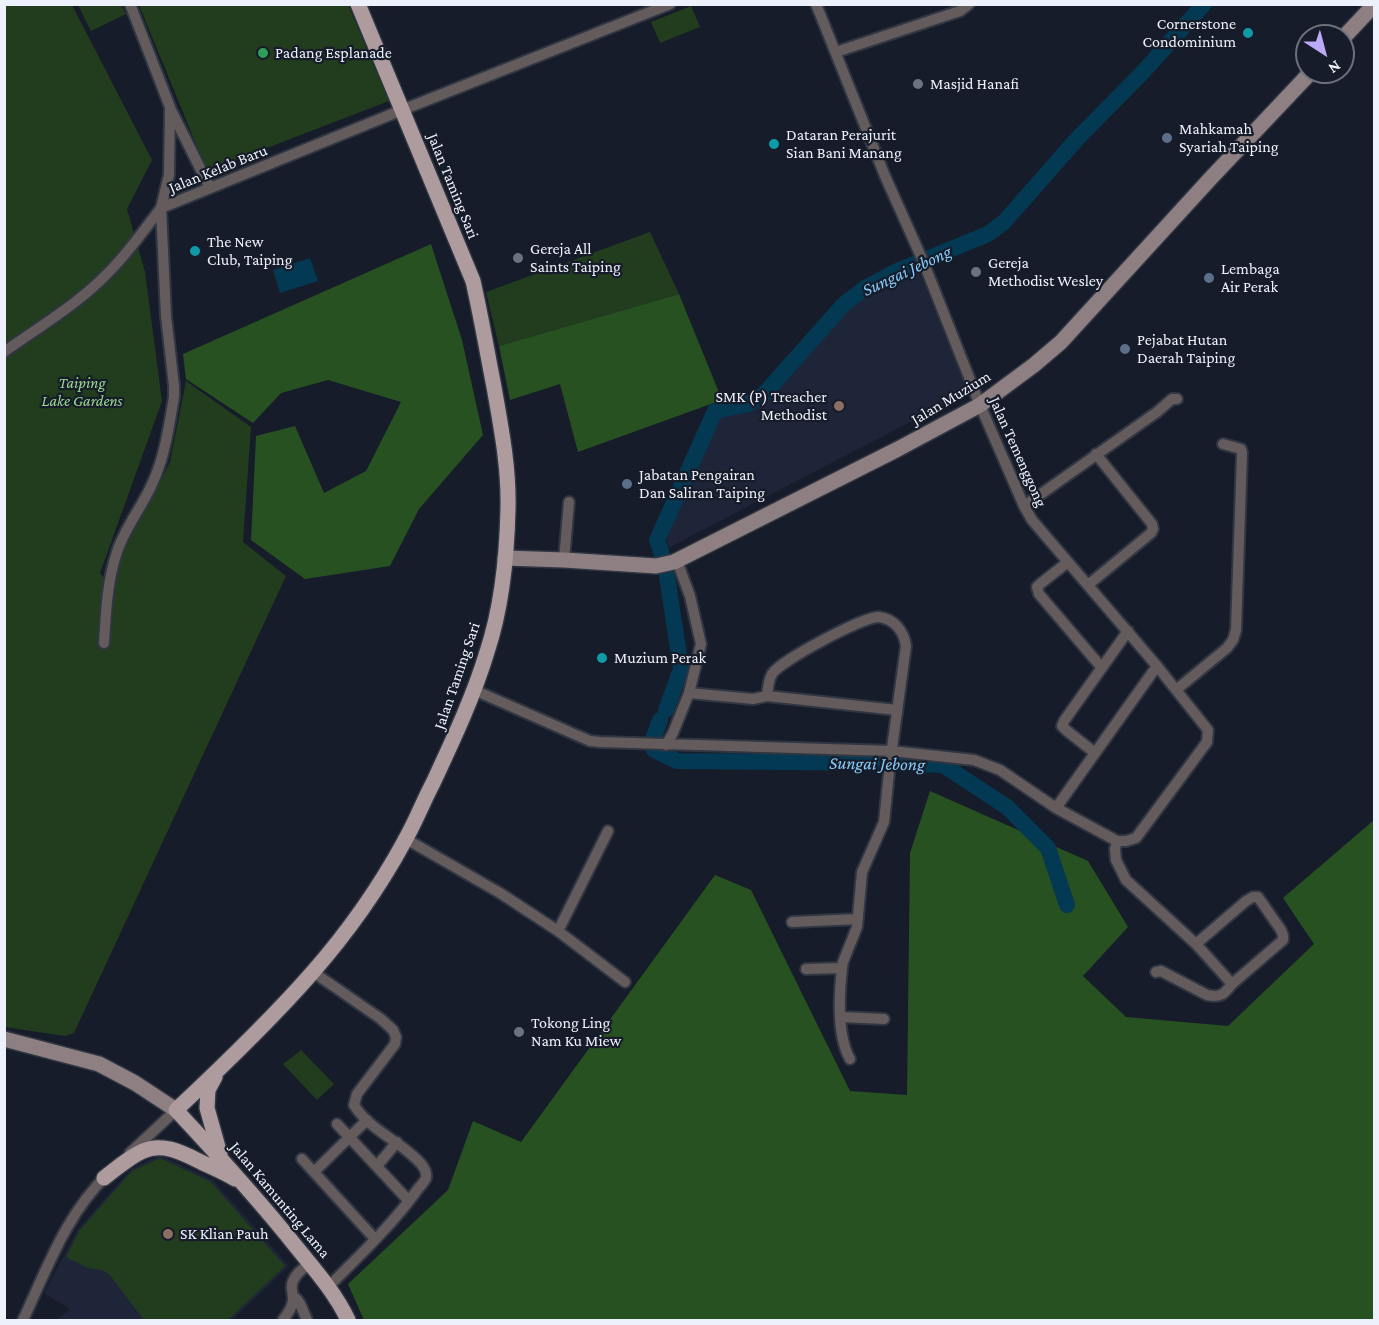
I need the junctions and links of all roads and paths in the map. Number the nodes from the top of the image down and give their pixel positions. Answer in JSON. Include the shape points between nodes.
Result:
{"nodes":[{"id":1,"x":130,"y":4,"type":"edge"},
{"id":2,"x":358,"y":4,"type":"edge"},
{"id":3,"x":670,"y":4,"type":"edge"},
{"id":4,"x":816,"y":4,"type":"edge"},
{"id":5,"x":969,"y":4,"type":"edge"},
{"id":6,"x":1374,"y":5,"type":"edge"},
{"id":7,"x":1355,"y":25,"type":"edge"},
{"id":8,"x":836,"y":52,"type":"junction"},
{"id":9,"x":1300,"y":84,"type":"edge"},
{"id":10,"x":170,"y":107,"type":"junction"},
{"id":11,"x":402,"y":110,"type":"junction"},
{"id":12,"x":210,"y":188,"type":"junction"},
{"id":13,"x":161,"y":208,"type":"junction"},
{"id":14,"x":4,"y":352,"type":"edge"},
{"id":15,"x":1177,"y":399,"type":"dead end"},
{"id":16,"x":981,"y":405,"type":"junction"},
{"id":17,"x":1223,"y":444,"type":"dead end"},
{"id":18,"x":1096,"y":454,"type":"junction"},
{"id":19,"x":569,"y":502,"type":"dead end"},
{"id":20,"x":1024,"y":506,"type":"junction"},
{"id":21,"x":505,"y":558,"type":"junction"},
{"id":22,"x":564,"y":560,"type":"junction"},
{"id":23,"x":676,"y":561,"type":"junction"},
{"id":24,"x":1068,"y":562,"type":"junction"},
{"id":25,"x":1088,"y":585,"type":"junction"},
{"id":26,"x":1128,"y":631,"type":"junction"},
{"id":27,"x":104,"y":643,"type":"dead end"},
{"id":28,"x":1157,"y":666,"type":"junction"},
{"id":29,"x":1102,"y":668,"type":"junction"},
{"id":30,"x":474,"y":690,"type":"junction"},
{"id":31,"x":1176,"y":690,"type":"junction"},
{"id":32,"x":689,"y":693,"type":"junction"},
{"id":33,"x":767,"y":696,"type":"junction"},
{"id":34,"x":897,"y":710,"type":"junction"},
{"id":35,"x":666,"y":745,"type":"junction"},
{"id":36,"x":892,"y":751,"type":"junction"},
{"id":37,"x":1095,"y":753,"type":"junction"},
{"id":38,"x":1056,"y":808,"type":"junction"},
{"id":39,"x":608,"y":831,"type":"dead end"},
{"id":40,"x":406,"y":839,"type":"junction"},
{"id":41,"x":1121,"y":841,"type":"junction"},
{"id":42,"x":858,"y":919,"type":"junction"},
{"id":43,"x":792,"y":922,"type":"dead end"},
{"id":44,"x":558,"y":932,"type":"junction"},
{"id":45,"x":1196,"y":944,"type":"junction"},
{"id":46,"x":842,"y":968,"type":"junction"},
{"id":47,"x":806,"y":969,"type":"dead end"},
{"id":48,"x":313,"y":972,"type":"junction"},
{"id":49,"x":1156,"y":972,"type":"dead end"},
{"id":50,"x":625,"y":982,"type":"dead end"},
{"id":51,"x":1232,"y":984,"type":"junction"},
{"id":52,"x":841,"y":1017,"type":"junction"},
{"id":53,"x":884,"y":1019,"type":"dead end"},
{"id":54,"x":4,"y":1039,"type":"edge"},
{"id":55,"x":850,"y":1059,"type":"dead end"},
{"id":56,"x":219,"y":1069,"type":"junction"},
{"id":57,"x":176,"y":1110,"type":"junction"},
{"id":58,"x":367,"y":1120,"type":"junction"},
{"id":59,"x":337,"y":1124,"type":"dead end"},
{"id":60,"x":350,"y":1138,"type":"junction"},
{"id":61,"x":397,"y":1142,"type":"junction"},
{"id":62,"x":220,"y":1157,"type":"junction"},
{"id":63,"x":302,"y":1159,"type":"dead end"},
{"id":64,"x":376,"y":1166,"type":"junction"},
{"id":65,"x":314,"y":1172,"type":"junction"},
{"id":66,"x":104,"y":1178,"type":"junction"},
{"id":67,"x":245,"y":1185,"type":"junction"},
{"id":68,"x":409,"y":1201,"type":"junction"},
{"id":69,"x":375,"y":1239,"type":"junction"},
{"id":70,"x":310,"y":1263,"type":"junction"},
{"id":71,"x":328,"y":1287,"type":"junction"},
{"id":72,"x":293,"y":1296,"type":"junction"},
{"id":73,"x":23,"y":1320,"type":"edge"},
{"id":74,"x":283,"y":1320,"type":"edge"},
{"id":75,"x":307,"y":1320,"type":"edge"},
{"id":76,"x":348,"y":1320,"type":"edge"}],
"edges":[{"from":1,"to":10,"type":"street"},
{"from":2,"to":11,"type":"main road","name":"Jalan Taming Sari"},
{"from":3,"to":11,"type":"street","name":"Jalan Kelab Baru"},
{"from":4,"to":8,"type":"street","name":"Jalan Temenggong"},
{"from":5,"to":8,"type":"street","via":[[960,11]]},
{"from":6,"to":7,"type":"street"},
{"from":8,"to":16,"type":"street","name":"Jalan Temenggong"},
{"from":9,"to":16,"type":"street","name":"Jalan Muzium","via":[[1061,342]]},
{"from":10,"to":12,"type":"street"},
{"from":10,"to":13,"type":"street","via":[[169,175]]},
{"from":11,"to":12,"type":"street","name":"Jalan Kelab Baru"},
{"from":11,"to":21,"type":"main road","name":"Jalan Taming Sari","via":[[472,281],[481,314],[506,464]]},
{"from":12,"to":13,"type":"street","name":"Jalan Kelab Baru"},
{"from":13,"to":14,"type":"street","via":[[109,273]]},
{"from":13,"to":27,"type":"street","name":"Jalan Kelab Baru","via":[[174,397],[153,484],[118,548],[111,572]]},
{"from":15,"to":18,"type":"street"},
{"from":16,"to":20,"type":"street","name":"Jalan Temenggong"},
{"from":16,"to":23,"type":"street","name":"Jalan Muzium"},
{"from":17,"to":31,"type":"street","via":[[1241,449],[1242,453],[1236,630],[1227,648]]},
{"from":18,"to":20,"type":"street"},
{"from":18,"to":25,"type":"street","via":[[1153,529]]},
{"from":19,"to":22,"type":"street"},
{"from":20,"to":24,"type":"street","name":"Jalan Temenggong"},
{"from":21,"to":22,"type":"street","name":"Jalan Muzium"},
{"from":21,"to":30,"type":"main road","name":"Jalan Taming Sari","via":[[494,624]]},
{"from":22,"to":23,"type":"street","name":"Jalan Muzium","via":[[656,566]]},
{"from":23,"to":32,"type":"street","via":[[690,596],[701,644]]},
{"from":24,"to":25,"type":"street","name":"Jalan Temenggong"},
{"from":24,"to":29,"type":"street","via":[[1037,590]]},
{"from":25,"to":26,"type":"street","name":"Jalan Temenggong"},
{"from":26,"to":28,"type":"street","name":"Jalan Temenggong"},
{"from":26,"to":29,"type":"street"},
{"from":28,"to":31,"type":"street","name":"Jalan Temenggong"},
{"from":28,"to":37,"type":"street"},
{"from":29,"to":37,"type":"street","via":[[1062,726]]},
{"from":30,"to":35,"type":"street","via":[[590,741]]},
{"from":30,"to":40,"type":"main road","name":"Jalan Taming Sari"},
{"from":31,"to":41,"type":"street","name":"Jalan Temenggong","via":[[1208,730],[1207,742],[1136,838]]},
{"from":32,"to":33,"type":"street","via":[[753,699]]},
{"from":32,"to":35,"type":"street"},
{"from":33,"to":34,"type":"street"},
{"from":33,"to":34,"type":"street","via":[[773,673],[781,665],[820,642],[878,617],[897,626],[906,646]]},
{"from":34,"to":36,"type":"street"},
{"from":35,"to":36,"type":"street"},
{"from":36,"to":38,"type":"street","via":[[974,760],[1000,770]]},
{"from":36,"to":42,"type":"street","via":[[884,822],[862,872]]},
{"from":37,"to":38,"type":"street"},
{"from":38,"to":41,"type":"street"},
{"from":39,"to":44,"type":"street"},
{"from":40,"to":44,"type":"street","via":[[501,892]]},
{"from":40,"to":48,"type":"main road","name":"Jalan Taming Sari","via":[[384,876]]},
{"from":41,"to":45,"type":"street","via":[[1115,849],[1116,860],[1126,880]]},
{"from":42,"to":43,"type":"street"},
{"from":42,"to":46,"type":"street"},
{"from":44,"to":50,"type":"street"},
{"from":45,"to":51,"type":"street"},
{"from":45,"to":51,"type":"street","via":[[1246,901],[1258,897],[1281,930],[1283,940]]},
{"from":46,"to":47,"type":"street"},
{"from":46,"to":52,"type":"street"},
{"from":48,"to":56,"type":"main road","name":"Jalan Taming Sari"},
{"from":48,"to":58,"type":"street","via":[[381,1018],[396,1037],[395,1044],[357,1094],[354,1105]]},
{"from":49,"to":51,"type":"street","via":[[1215,997]]},
{"from":52,"to":53,"type":"street"},
{"from":52,"to":55,"type":"street","via":[[842,1036]]},
{"from":54,"to":57,"type":"street","via":[[99,1064]]},
{"from":56,"to":57,"type":"main road","name":"Jalan Taming Sari"},
{"from":56,"to":62,"type":"main road","via":[[208,1090],[207,1108]]},
{"from":57,"to":62,"type":"main road","name":"Jalan Kamunting Lama"},
{"from":57,"to":66,"type":"street"},
{"from":58,"to":60,"type":"street"},
{"from":58,"to":61,"type":"street"},
{"from":59,"to":60,"type":"street"},
{"from":60,"to":64,"type":"street"},
{"from":60,"to":65,"type":"street"},
{"from":61,"to":64,"type":"street"},
{"from":61,"to":68,"type":"street","via":[[426,1170],[426,1177]]},
{"from":62,"to":67,"type":"main road","name":"Jalan Kamunting Lama"},
{"from":63,"to":65,"type":"street"},
{"from":64,"to":68,"type":"street"},
{"from":65,"to":69,"type":"street"},
{"from":66,"to":67,"type":"main road","via":[[140,1152],[165,1148]]},
{"from":66,"to":73,"type":"street","via":[[66,1228]]},
{"from":67,"to":70,"type":"main road","name":"Jalan Kamunting Lama"},
{"from":68,"to":69,"type":"street"},
{"from":69,"to":71,"type":"street"},
{"from":70,"to":71,"type":"main road","name":"Jalan Kamunting Lama"},
{"from":70,"to":72,"type":"street","via":[[293,1279]]},
{"from":71,"to":76,"type":"main road","name":"Jalan Kamunting Lama"},
{"from":72,"to":74,"type":"street"},
{"from":72,"to":75,"type":"street"}]}
